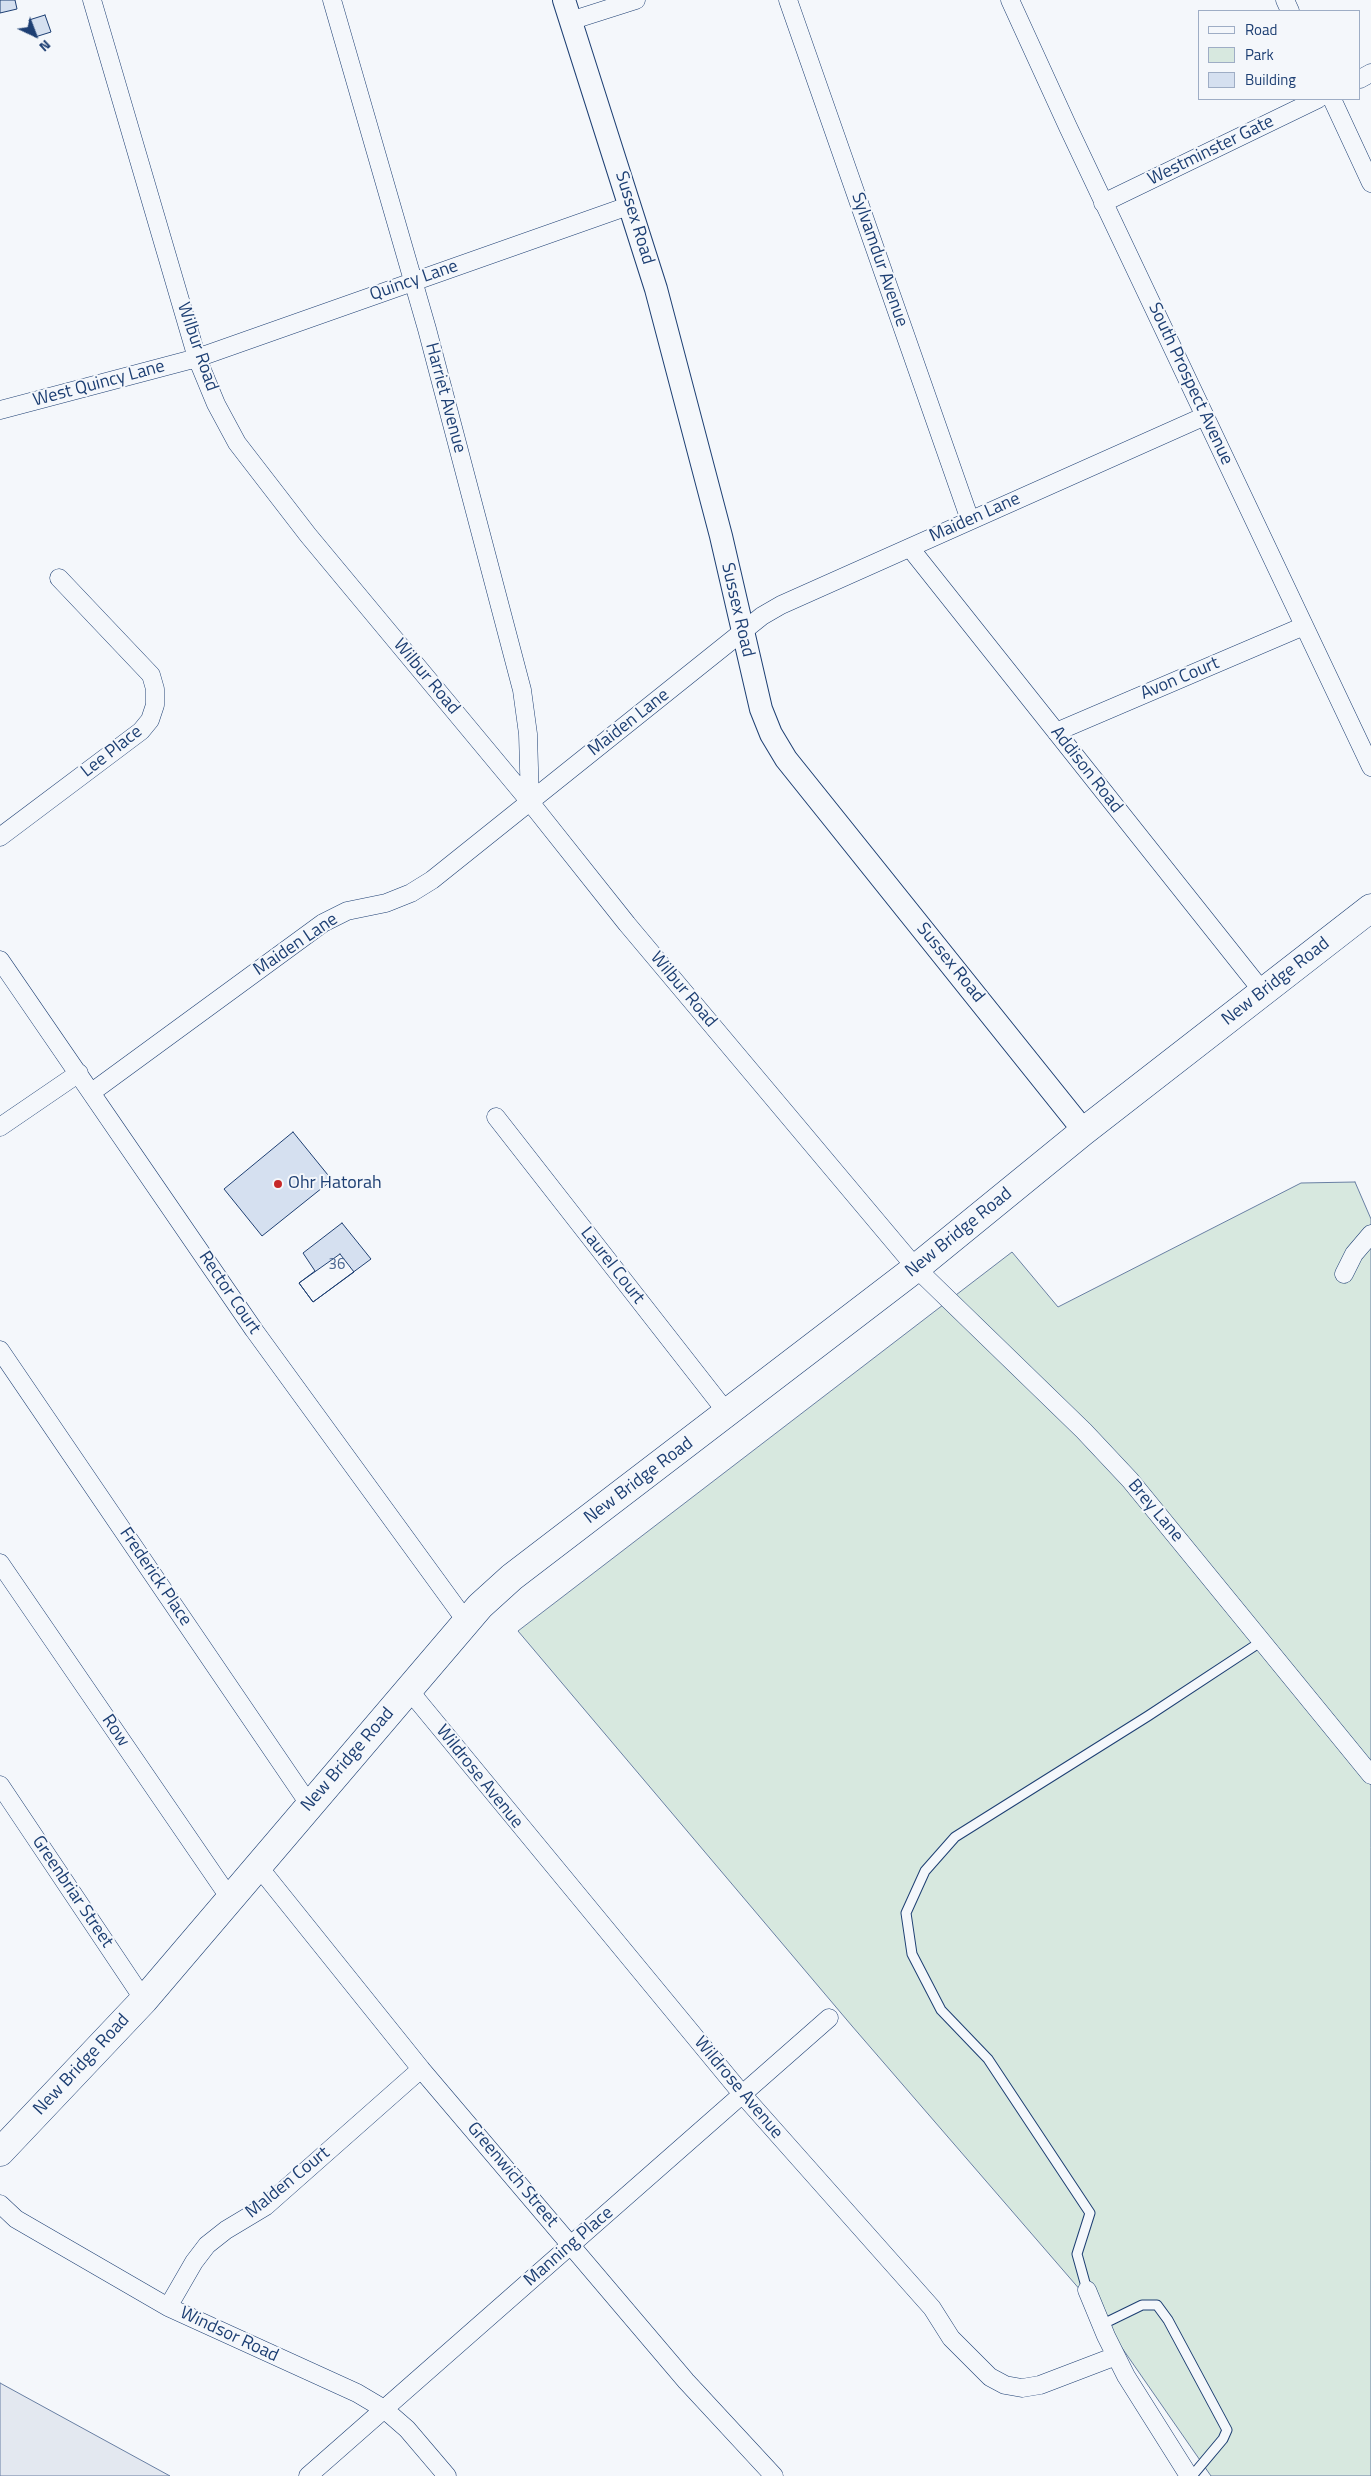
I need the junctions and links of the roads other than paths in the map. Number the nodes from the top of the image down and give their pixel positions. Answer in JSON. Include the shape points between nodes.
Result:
{"nodes":[{"id":1,"x":92,"y":0,"type":"edge"},
{"id":2,"x":332,"y":0,"type":"edge"},
{"id":3,"x":636,"y":0,"type":"edge"},
{"id":4,"x":788,"y":0,"type":"edge"},
{"id":5,"x":1010,"y":0,"type":"edge"},
{"id":6,"x":567,"y":10,"type":"edge"},
{"id":7,"x":1316,"y":100,"type":"edge"},
{"id":8,"x":1332,"y":100,"type":"edge"},
{"id":9,"x":1371,"y":183,"type":"edge"},
{"id":10,"x":1104,"y":203,"type":"junction"},
{"id":11,"x":631,"y":205,"type":"junction"},
{"id":12,"x":414,"y":282,"type":"junction"},
{"id":13,"x":197,"y":358,"type":"junction"},
{"id":14,"x":0,"y":410,"type":"edge"},
{"id":15,"x":1205,"y":416,"type":"junction"},
{"id":16,"x":970,"y":520,"type":"junction"},
{"id":17,"x":910,"y":548,"type":"junction"},
{"id":18,"x":59,"y":578,"type":"dead end"},
{"id":19,"x":1304,"y":626,"type":"junction"},
{"id":20,"x":742,"y":633,"type":"junction"},
{"id":21,"x":1056,"y":732,"type":"junction"},
{"id":22,"x":1371,"y":768,"type":"edge"},
{"id":23,"x":530,"y":802,"type":"junction"},
{"id":24,"x":0,"y":837,"type":"edge"},
{"id":25,"x":1371,"y":908,"type":"edge"},
{"id":26,"x":0,"y":960,"type":"edge"},
{"id":27,"x":1263,"y":992,"type":"junction"},
{"id":28,"x":79,"y":1073,"type":"junction"},
{"id":29,"x":92,"y":1092,"type":"junction"},
{"id":30,"x":496,"y":1118,"type":"dead end"},
{"id":31,"x":0,"y":1127,"type":"edge"},
{"id":32,"x":1084,"y":1131,"type":"junction"},
{"id":33,"x":1371,"y":1234,"type":"edge"},
{"id":34,"x":916,"y":1268,"type":"junction"},
{"id":35,"x":1344,"y":1274,"type":"dead end"},
{"id":36,"x":0,"y":1350,"type":"edge"},
{"id":37,"x":728,"y":1414,"type":"junction"},
{"id":38,"x":0,"y":1563,"type":"edge"},
{"id":39,"x":466,"y":1622,"type":"junction"},
{"id":40,"x":1262,"y":1641,"type":"junction"},
{"id":41,"x":408,"y":1689,"type":"junction"},
{"id":42,"x":1371,"y":1776,"type":"edge"},
{"id":43,"x":0,"y":1785,"type":"edge"},
{"id":44,"x":309,"y":1804,"type":"junction"},
{"id":45,"x":258,"y":1866,"type":"junction"},
{"id":46,"x":231,"y":1900,"type":"junction"},
{"id":47,"x":144,"y":2000,"type":"junction"},
{"id":48,"x":829,"y":2018,"type":"dead end"},
{"id":49,"x":421,"y":2070,"type":"junction"},
{"id":50,"x":742,"y":2094,"type":"junction"},
{"id":51,"x":0,"y":2152,"type":"edge"},
{"id":52,"x":0,"y":2204,"type":"edge"},
{"id":53,"x":572,"y":2245,"type":"junction"},
{"id":54,"x":1087,"y":2290,"type":"joint"},
{"id":55,"x":168,"y":2307,"type":"junction"},
{"id":56,"x":1102,"y":2325,"type":"junction"},
{"id":57,"x":1116,"y":2356,"type":"junction"},
{"id":58,"x":384,"y":2410,"type":"junction"},
{"id":59,"x":308,"y":2476,"type":"edge"},
{"id":60,"x":446,"y":2476,"type":"edge"},
{"id":61,"x":774,"y":2476,"type":"edge"},
{"id":62,"x":1191,"y":2476,"type":"edge"}],
"edges":[{"from":1,"to":13,"type":"street","name":"Wilbur Road"},
{"from":2,"to":12,"type":"street","name":"Harriet Avenue"},
{"from":3,"to":6,"type":"street"},
{"from":4,"to":16,"type":"street","name":"Sylvamdur Avenue"},
{"from":5,"to":10,"type":"street","name":"South Prospect Avenue"},
{"from":6,"to":11,"type":"street","name":"Sussex Road"},
{"from":7,"to":10,"type":"street","name":"Westminster Gate"},
{"from":8,"to":9,"type":"street"},
{"from":10,"to":15,"type":"street","name":"South Prospect Avenue"},
{"from":11,"to":12,"type":"street","name":"Quincy Lane"},
{"from":11,"to":20,"type":"street","name":"Sussex Road","via":[[678,368]]},
{"from":12,"to":13,"type":"street","name":"Quincy Lane"},
{"from":12,"to":23,"type":"street","name":"Harriet Avenue","via":[[522,690],[528,734]]},
{"from":13,"to":14,"type":"street","name":"West Quincy Lane"},
{"from":13,"to":23,"type":"street","name":"Wilbur Road","via":[[237,443],[308,535]]},
{"from":15,"to":16,"type":"street","name":"Maiden Lane"},
{"from":15,"to":19,"type":"street","name":"South Prospect Avenue"},
{"from":16,"to":17,"type":"street","name":"Maiden Lane"},
{"from":17,"to":20,"type":"street","name":"Maiden Lane","via":[[781,605]]},
{"from":17,"to":21,"type":"street","name":"Addison Road"},
{"from":18,"to":24,"type":"street","name":"Lee Place","via":[[151,675],[155,705],[142,731]]},
{"from":19,"to":21,"type":"street","name":"Avon Court"},
{"from":19,"to":22,"type":"street","name":"South Prospect Avenue"},
{"from":20,"to":23,"type":"street","name":"Maiden Lane"},
{"from":20,"to":32,"type":"street","name":"Sussex Road","via":[[761,709],[786,759]]},
{"from":21,"to":27,"type":"street","name":"Addison Road"},
{"from":23,"to":29,"type":"street","name":"Maiden Lane","via":[[432,880],[386,903],[347,911],[323,923]]},
{"from":23,"to":34,"type":"street","name":"Wilbur Road","via":[[627,924]]},
{"from":25,"to":27,"type":"main road","name":"New Bridge Road"},
{"from":26,"to":28,"type":"street","name":"Rector Court"},
{"from":27,"to":32,"type":"main road","name":"New Bridge Road"},
{"from":28,"to":29,"type":"street","name":"Rector Court"},
{"from":28,"to":31,"type":"street"},
{"from":29,"to":39,"type":"street","name":"Rector Court","via":[[254,1330]]},
{"from":30,"to":37,"type":"street","name":"Laurel Court"},
{"from":32,"to":34,"type":"main road","name":"New Bridge Road"},
{"from":33,"to":35,"type":"street","via":[[1354,1254]]},
{"from":34,"to":37,"type":"main road","name":"New Bridge Road"},
{"from":34,"to":40,"type":"street","name":"Brey Lane","via":[[1130,1480]]},
{"from":36,"to":44,"type":"street","name":"Frederick Place"},
{"from":37,"to":39,"type":"main road","name":"New Bridge Road","via":[[512,1577]]},
{"from":38,"to":46,"type":"street","name":"Row"},
{"from":39,"to":41,"type":"main road","name":"New Bridge Road"},
{"from":40,"to":42,"type":"street","name":"Brey Lane"},
{"from":40,"to":54,"type":"lane","via":[[955,1837],[925,1871],[906,1913],[912,1954],[941,2010],[988,2059],[1090,2213],[1077,2254]]},
{"from":41,"to":44,"type":"main road","name":"New Bridge Road"},
{"from":41,"to":50,"type":"street","name":"Wildrose Avenue"},
{"from":43,"to":47,"type":"street","name":"Greenbriar Street"},
{"from":44,"to":45,"type":"main road","name":"New Bridge Road"},
{"from":45,"to":46,"type":"main road","name":"New Bridge Road"},
{"from":45,"to":49,"type":"street","name":"Greenwich Street"},
{"from":46,"to":47,"type":"main road","name":"New Bridge Road"},
{"from":47,"to":51,"type":"main road","name":"New Bridge Road"},
{"from":48,"to":50,"type":"street","name":"Manning Place"},
{"from":49,"to":53,"type":"street","name":"Greenwich Street"},
{"from":49,"to":55,"type":"street","name":"Malden Court","via":[[266,2206],[207,2245]]},
{"from":50,"to":53,"type":"street","name":"Manning Place"},
{"from":50,"to":57,"type":"street","name":"Wildrose Avenue","via":[[932,2308],[951,2338],[990,2377],[1005,2385],[1022,2388],[1040,2385]]},
{"from":52,"to":55,"type":"street","name":"Windsor Road","via":[[16,2219]]},
{"from":53,"to":58,"type":"street","name":"Manning Place"},
{"from":53,"to":61,"type":"street","name":"Greenwich Street","via":[[686,2381]]},
{"from":54,"to":56,"type":"street"},
{"from":55,"to":58,"type":"street","name":"Windsor Road","via":[[357,2393]]},
{"from":56,"to":57,"type":"street"},
{"from":56,"to":62,"type":"lane","via":[[1142,2305],[1157,2305],[1168,2320],[1227,2430]]},
{"from":57,"to":62,"type":"street"},
{"from":58,"to":59,"type":"street","name":"Manning Place"},
{"from":58,"to":60,"type":"street","name":"Windsor Road","via":[[407,2429]]}]}
